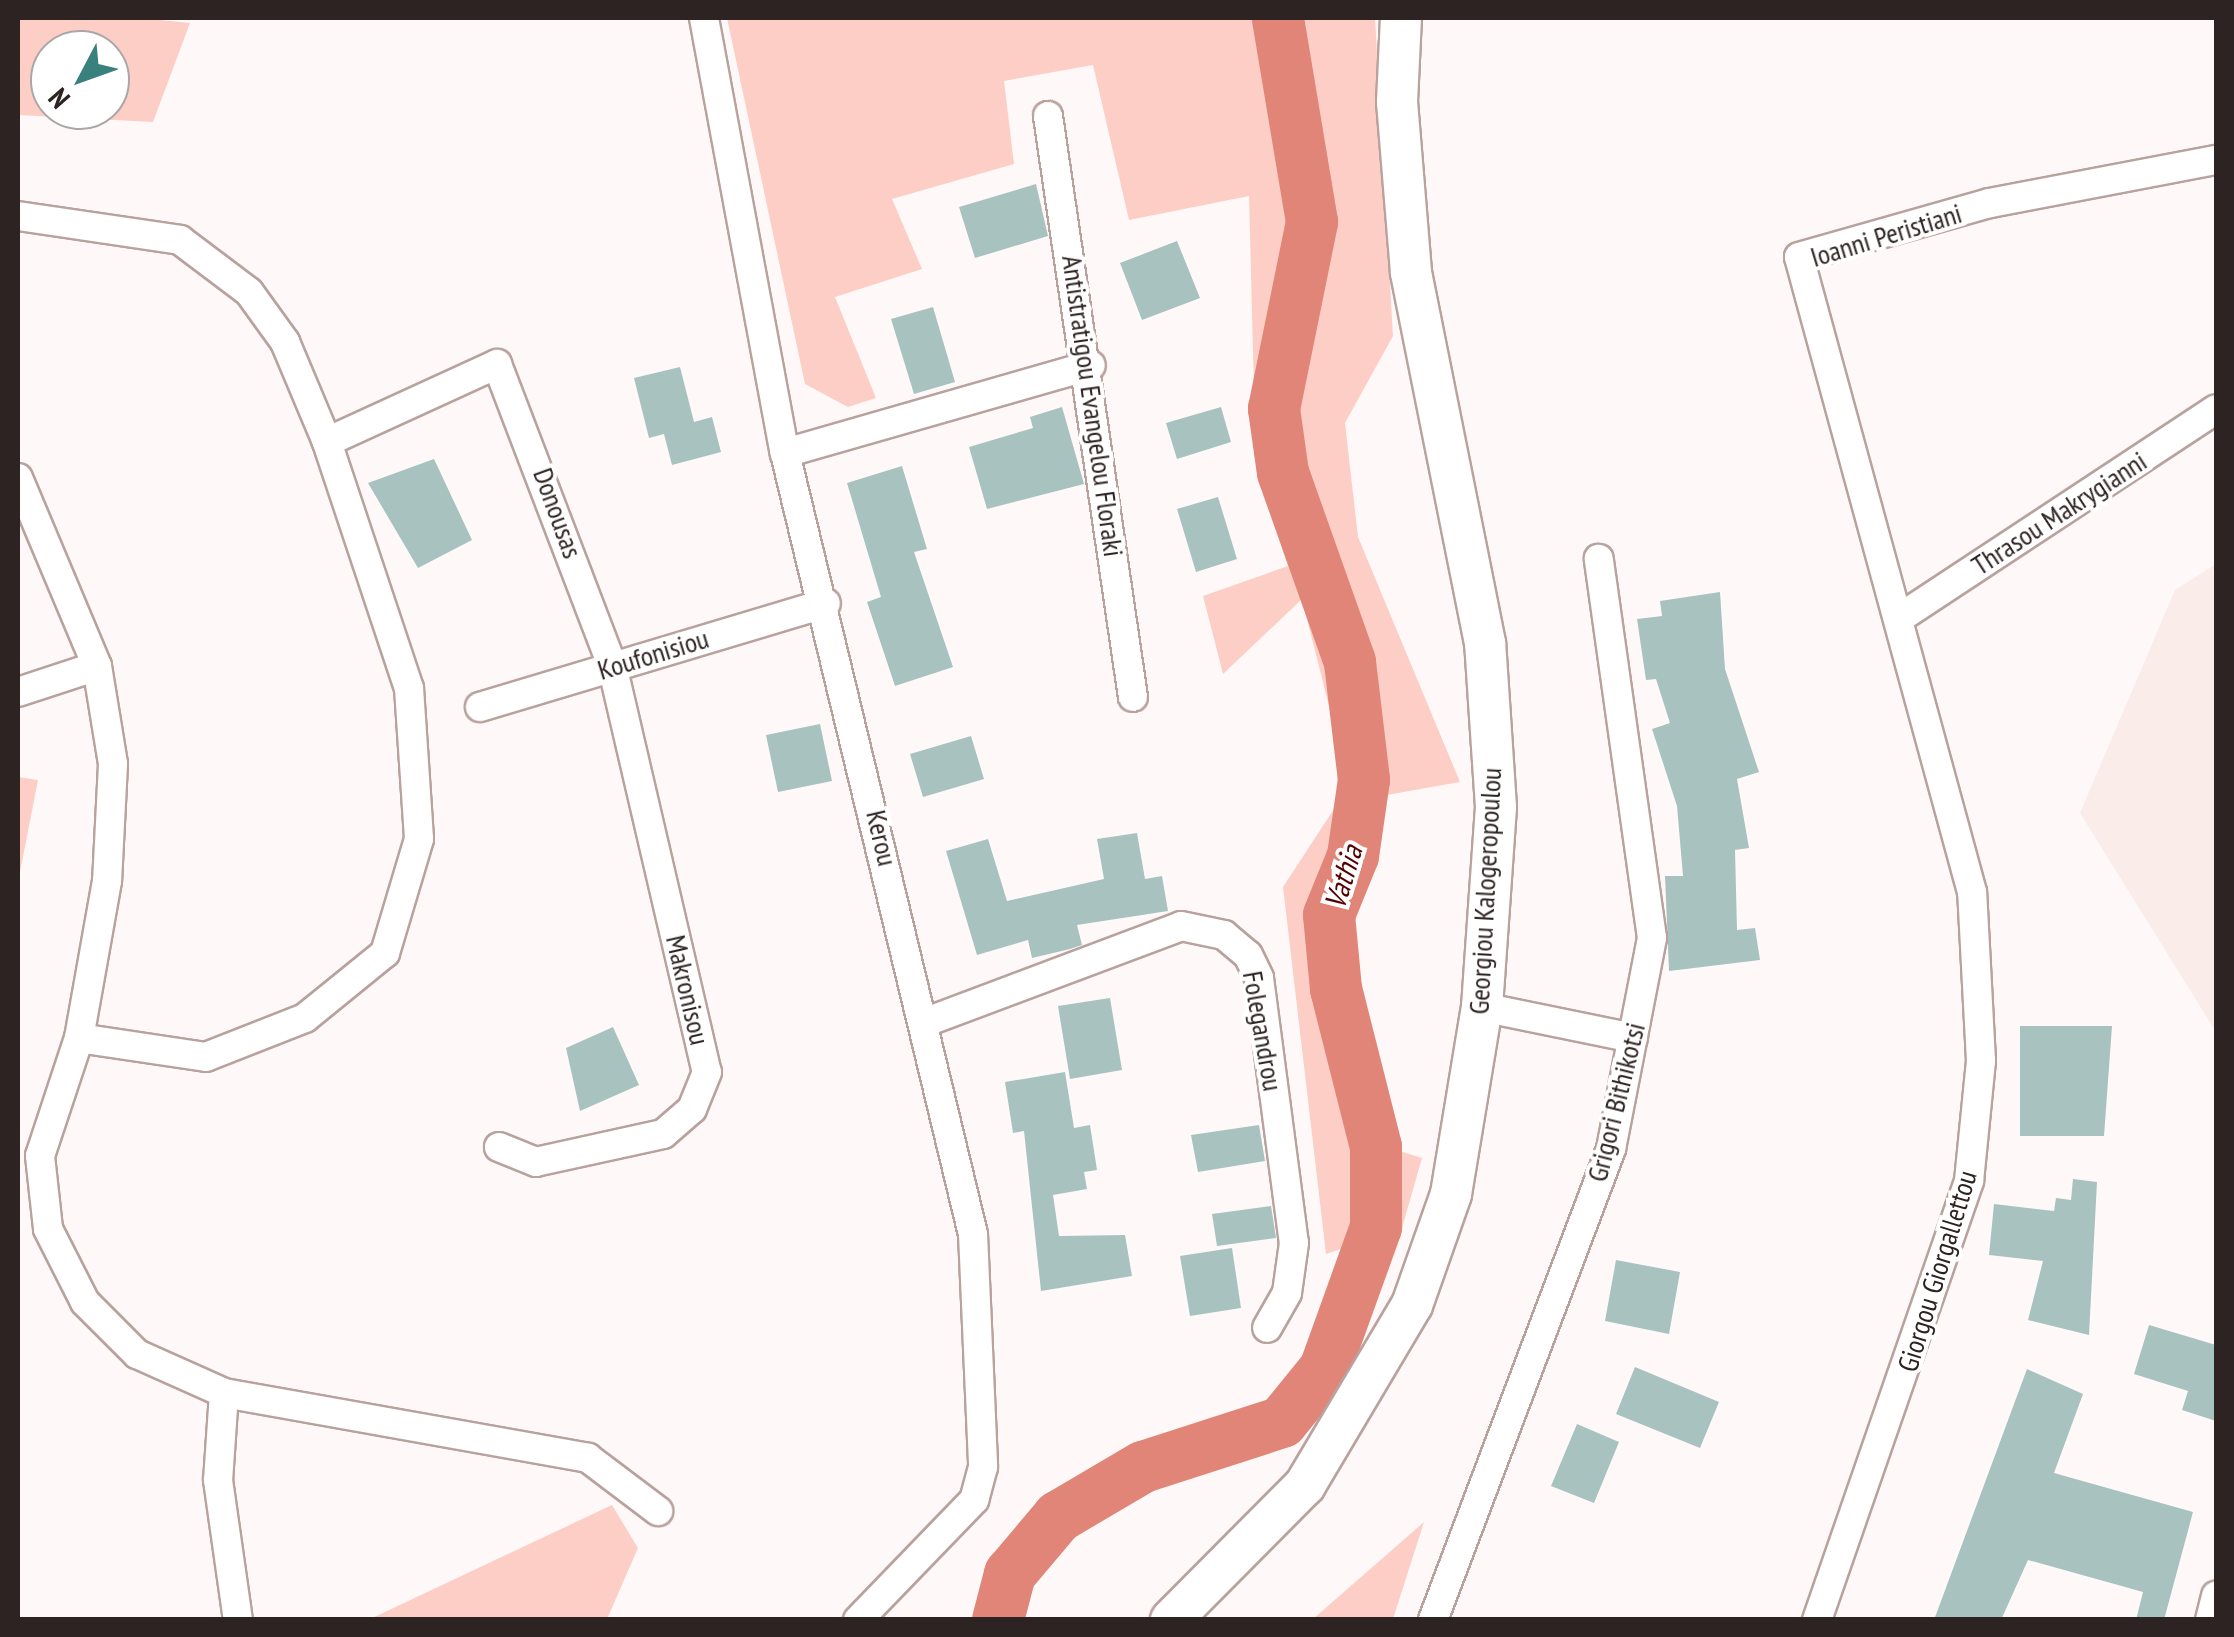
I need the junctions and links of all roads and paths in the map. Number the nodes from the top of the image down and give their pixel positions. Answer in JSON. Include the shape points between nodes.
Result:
{"nodes":[{"id":1,"x":704,"y":18,"type":"edge"},
{"id":2,"x":1401,"y":18,"type":"edge"},
{"id":3,"x":1048,"y":116,"type":"dead end"},
{"id":4,"x":2216,"y":160,"type":"edge"},
{"id":5,"x":18,"y":216,"type":"edge"},
{"id":6,"x":1090,"y":365,"type":"junction"},
{"id":7,"x":2216,"y":409,"type":"edge"},
{"id":8,"x":327,"y":442,"type":"junction"},
{"id":9,"x":785,"y":453,"type":"junction"},
{"id":10,"x":18,"y":478,"type":"edge"},
{"id":11,"x":1599,"y":560,"type":"dead end"},
{"id":12,"x":826,"y":603,"type":"junction"},
{"id":13,"x":1901,"y":617,"type":"junction"},
{"id":14,"x":97,"y":666,"type":"junction"},
{"id":15,"x":612,"y":666,"type":"junction"},
{"id":16,"x":18,"y":692,"type":"edge"},
{"id":17,"x":1132,"y":698,"type":"dead end"},
{"id":18,"x":480,"y":707,"type":"dead end"},
{"id":19,"x":1482,"y":1007,"type":"junction"},
{"id":20,"x":926,"y":1022,"type":"junction"},
{"id":21,"x":79,"y":1038,"type":"junction"},
{"id":22,"x":1633,"y":1038,"type":"junction"},
{"id":23,"x":499,"y":1147,"type":"dead end"},
{"id":24,"x":1267,"y":1328,"type":"dead end"},
{"id":25,"x":224,"y":1393,"type":"junction"},
{"id":26,"x":658,"y":1511,"type":"dead end"},
{"id":27,"x":2216,"y":1596,"type":"edge"},
{"id":28,"x":238,"y":1620,"type":"edge"},
{"id":29,"x":858,"y":1620,"type":"edge"},
{"id":30,"x":1171,"y":1620,"type":"edge"},
{"id":31,"x":1433,"y":1620,"type":"edge"},
{"id":32,"x":1817,"y":1620,"type":"edge"},
{"id":33,"x":2210,"y":1620,"type":"edge"}],
"edges":[{"from":1,"to":9,"type":"street","name":"Kerou"},
{"from":2,"to":19,"type":"street","name":"Georgiou Kalogeropoulou","via":[[1397,102],[1411,272],[1485,643],[1496,807]]},
{"from":3,"to":6,"type":"street","name":"Antistratigou Evangelou Floraki"},
{"from":4,"to":13,"type":"street","name":"Ioanni Peristiani","via":[[1990,203],[1799,257]]},
{"from":5,"to":8,"type":"street","via":[[180,240],[249,292],[285,342]]},
{"from":6,"to":9,"type":"street"},
{"from":6,"to":17,"type":"street","name":"Antistratigou Evangelou Floraki"},
{"from":7,"to":13,"type":"street","name":"Thrasou Makrygianni"},
{"from":8,"to":15,"type":"street","name":"Donousas","via":[[497,364]]},
{"from":8,"to":21,"type":"street","via":[[410,688],[419,839],[385,953],[305,1018],[206,1057]]},
{"from":9,"to":12,"type":"street","name":"Kerou"},
{"from":10,"to":14,"type":"street"},
{"from":11,"to":22,"type":"street","name":"Grigori Bithikotsi","via":[[1652,938]]},
{"from":12,"to":15,"type":"street","name":"Koufonisiou"},
{"from":12,"to":20,"type":"street","name":"Kerou"},
{"from":13,"to":32,"type":"street","name":"Giorgou Giorgallettou","via":[[1972,892],[1981,1061],[1969,1180]]},
{"from":14,"to":16,"type":"street"},
{"from":14,"to":21,"type":"street","via":[[113,764],[107,881]]},
{"from":15,"to":18,"type":"street","name":"Koufonisiou"},
{"from":15,"to":23,"type":"street","name":"Makronisou","via":[[708,1072],[692,1109],[663,1134],[536,1162]]},
{"from":19,"to":22,"type":"street"},
{"from":19,"to":30,"type":"street","name":"Georgiou Kalogeropoulou","via":[[1452,1194],[1412,1304],[1306,1484]]},
{"from":20,"to":24,"type":"street","name":"Folegandrou","via":[[1181,926],[1224,935],[1248,954],[1260,978],[1294,1243],[1287,1293]]},
{"from":20,"to":29,"type":"street","name":"Kerou","via":[[973,1234],[983,1466],[974,1500]]},
{"from":21,"to":25,"type":"street","via":[[40,1156],[48,1229],[85,1302],[138,1354]]},
{"from":22,"to":31,"type":"street","name":"Grigori Bithikotsi","via":[[1611,1149]]},
{"from":25,"to":26,"type":"street","via":[[588,1458]]},
{"from":25,"to":28,"type":"street","via":[[218,1480]]},
{"from":27,"to":33,"type":"street"}]}
